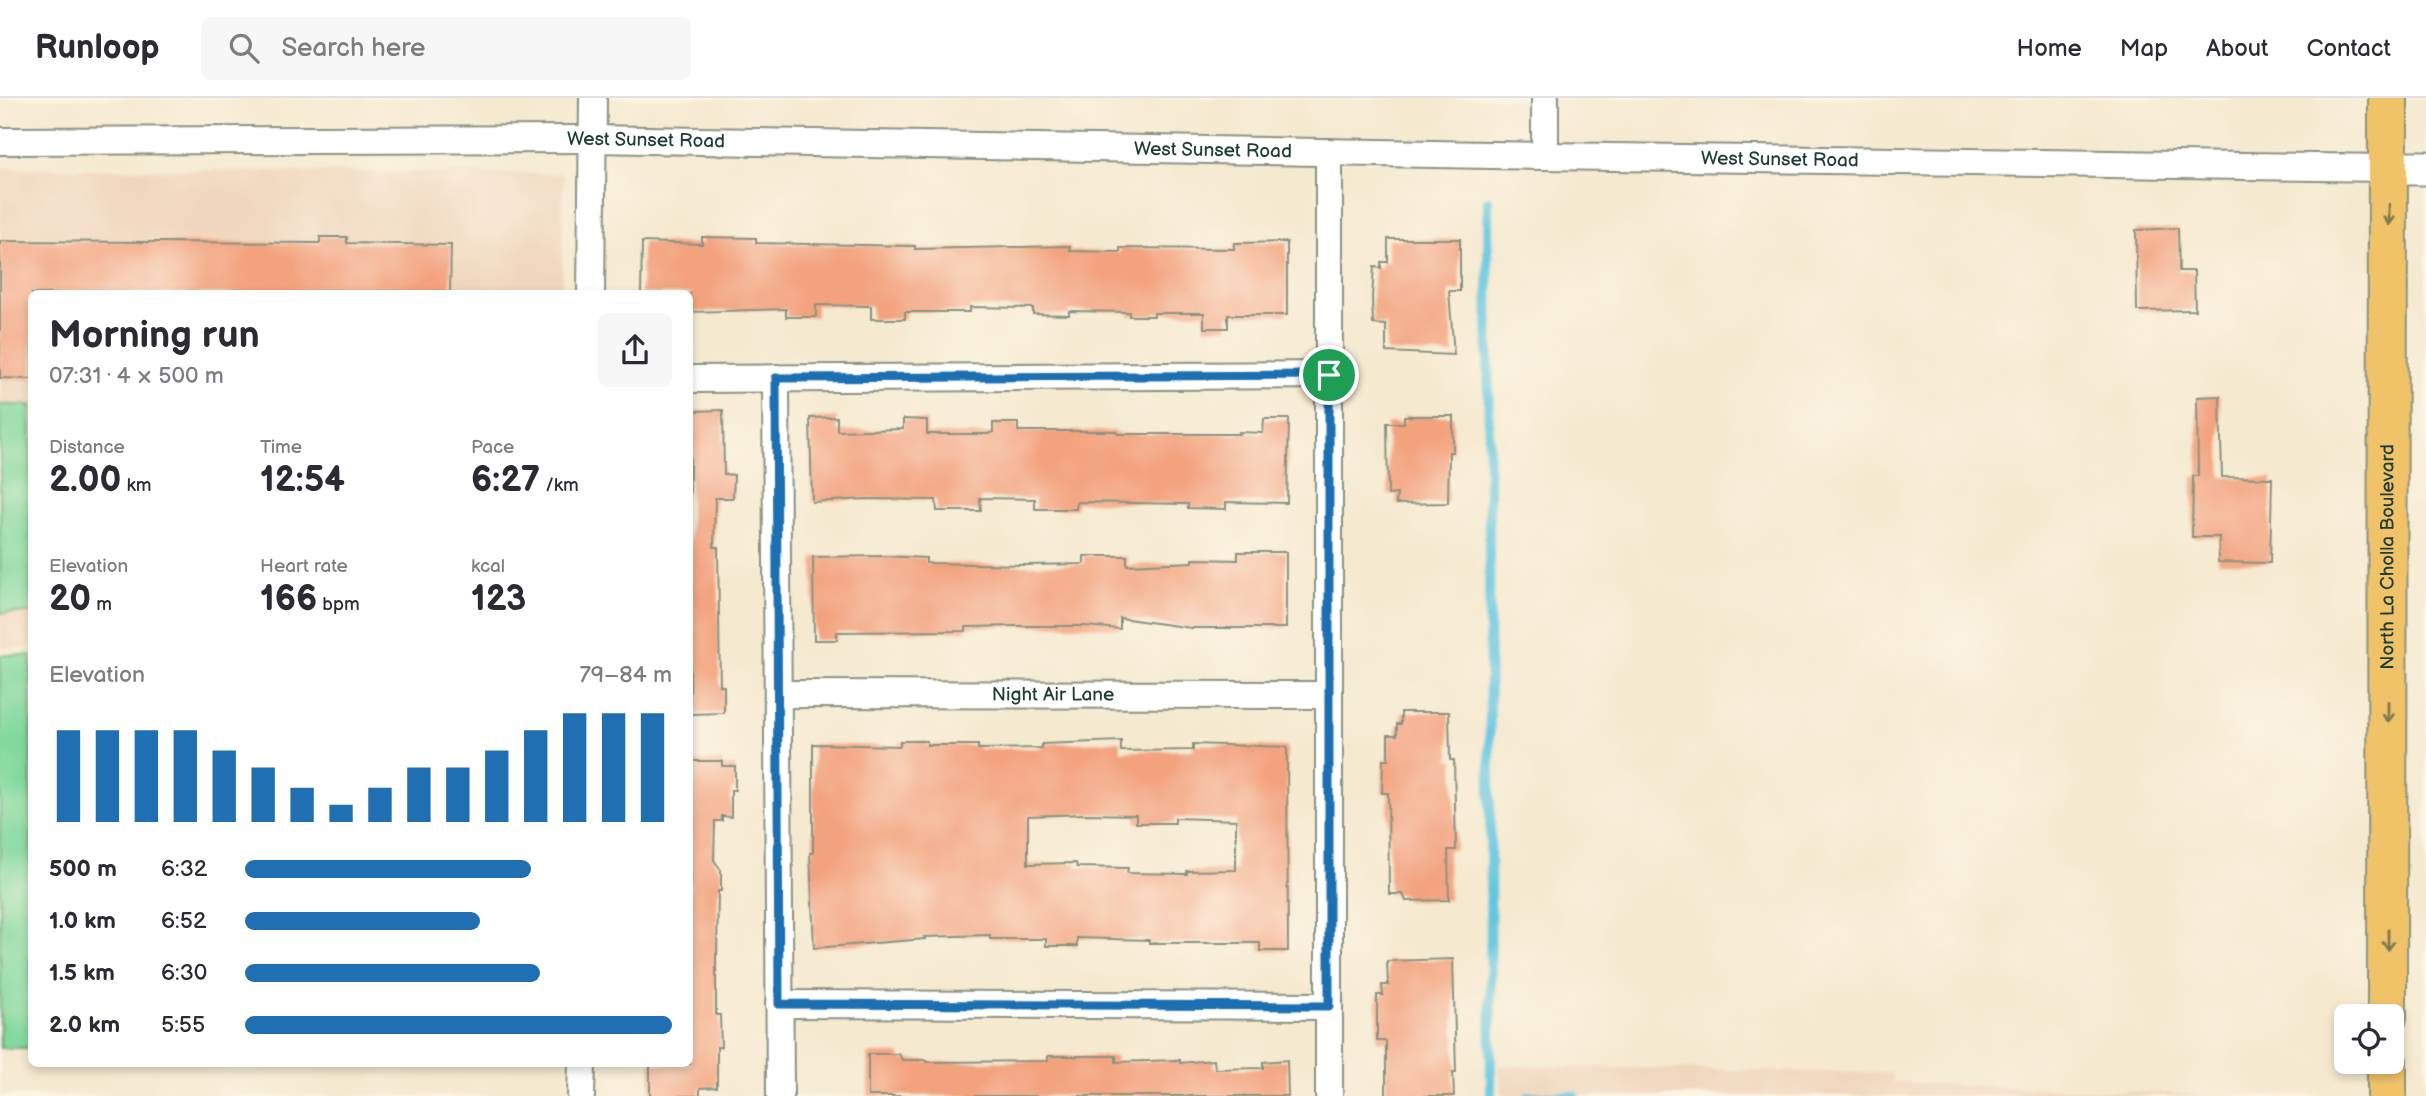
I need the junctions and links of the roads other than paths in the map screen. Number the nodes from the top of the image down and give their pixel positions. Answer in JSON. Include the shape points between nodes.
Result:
{"nodes":[{"id":1,"x":593,"y":98,"type":"edge"},
{"id":2,"x":1545,"y":98,"type":"edge"},
{"id":3,"x":2388,"y":98,"type":"edge"},
{"id":4,"x":592,"y":139,"type":"junction"},
{"id":5,"x":0,"y":141,"type":"edge"},
{"id":6,"x":1329,"y":152,"type":"junction"},
{"id":7,"x":1545,"y":156,"type":"junction"},
{"id":8,"x":2389,"y":168,"type":"junction"},
{"id":9,"x":2426,"y":168,"type":"edge"},
{"id":10,"x":591,"y":290,"type":"edge"},
{"id":11,"x":1329,"y":375,"type":"junction"},
{"id":12,"x":776,"y":378,"type":"junction"},
{"id":13,"x":693,"y":379,"type":"edge"},
{"id":14,"x":778,"y":694,"type":"junction"},
{"id":15,"x":1329,"y":695,"type":"junction"},
{"id":16,"x":779,"y":1004,"type":"junction"},
{"id":17,"x":2388,"y":1004,"type":"edge"},
{"id":18,"x":1329,"y":1006,"type":"junction"},
{"id":19,"x":582,"y":1067,"type":"edge"},
{"id":20,"x":2387,"y":1074,"type":"edge"},
{"id":21,"x":581,"y":1096,"type":"edge"},
{"id":22,"x":780,"y":1096,"type":"edge"},
{"id":23,"x":1329,"y":1096,"type":"edge"},
{"id":24,"x":2387,"y":1096,"type":"edge"}],
"edges":[{"from":1,"to":4,"type":"street"},
{"from":2,"to":7,"type":"street"},
{"from":3,"to":8,"type":"main road","name":"North La Cholla Boulevard"},
{"from":4,"to":5,"type":"street","name":"West Sunset Road"},
{"from":4,"to":6,"type":"street","name":"West Sunset Road"},
{"from":4,"to":10,"type":"street"},
{"from":6,"to":7,"type":"street","name":"West Sunset Road"},
{"from":6,"to":11,"type":"street"},
{"from":7,"to":8,"type":"street","name":"West Sunset Road"},
{"from":8,"to":9,"type":"street","name":"West Sunset Road"},
{"from":8,"to":17,"type":"main road","name":"North La Cholla Boulevard","one_way":true},
{"from":11,"to":12,"type":"street"},
{"from":11,"to":15,"type":"street"},
{"from":12,"to":13,"type":"street"},
{"from":12,"to":14,"type":"street"},
{"from":14,"to":15,"type":"street","name":"Night Air Lane"},
{"from":14,"to":16,"type":"street"},
{"from":15,"to":18,"type":"street"},
{"from":16,"to":18,"type":"street"},
{"from":16,"to":22,"type":"street"},
{"from":18,"to":23,"type":"street"},
{"from":19,"to":21,"type":"street"},
{"from":20,"to":24,"type":"main road"}]}
